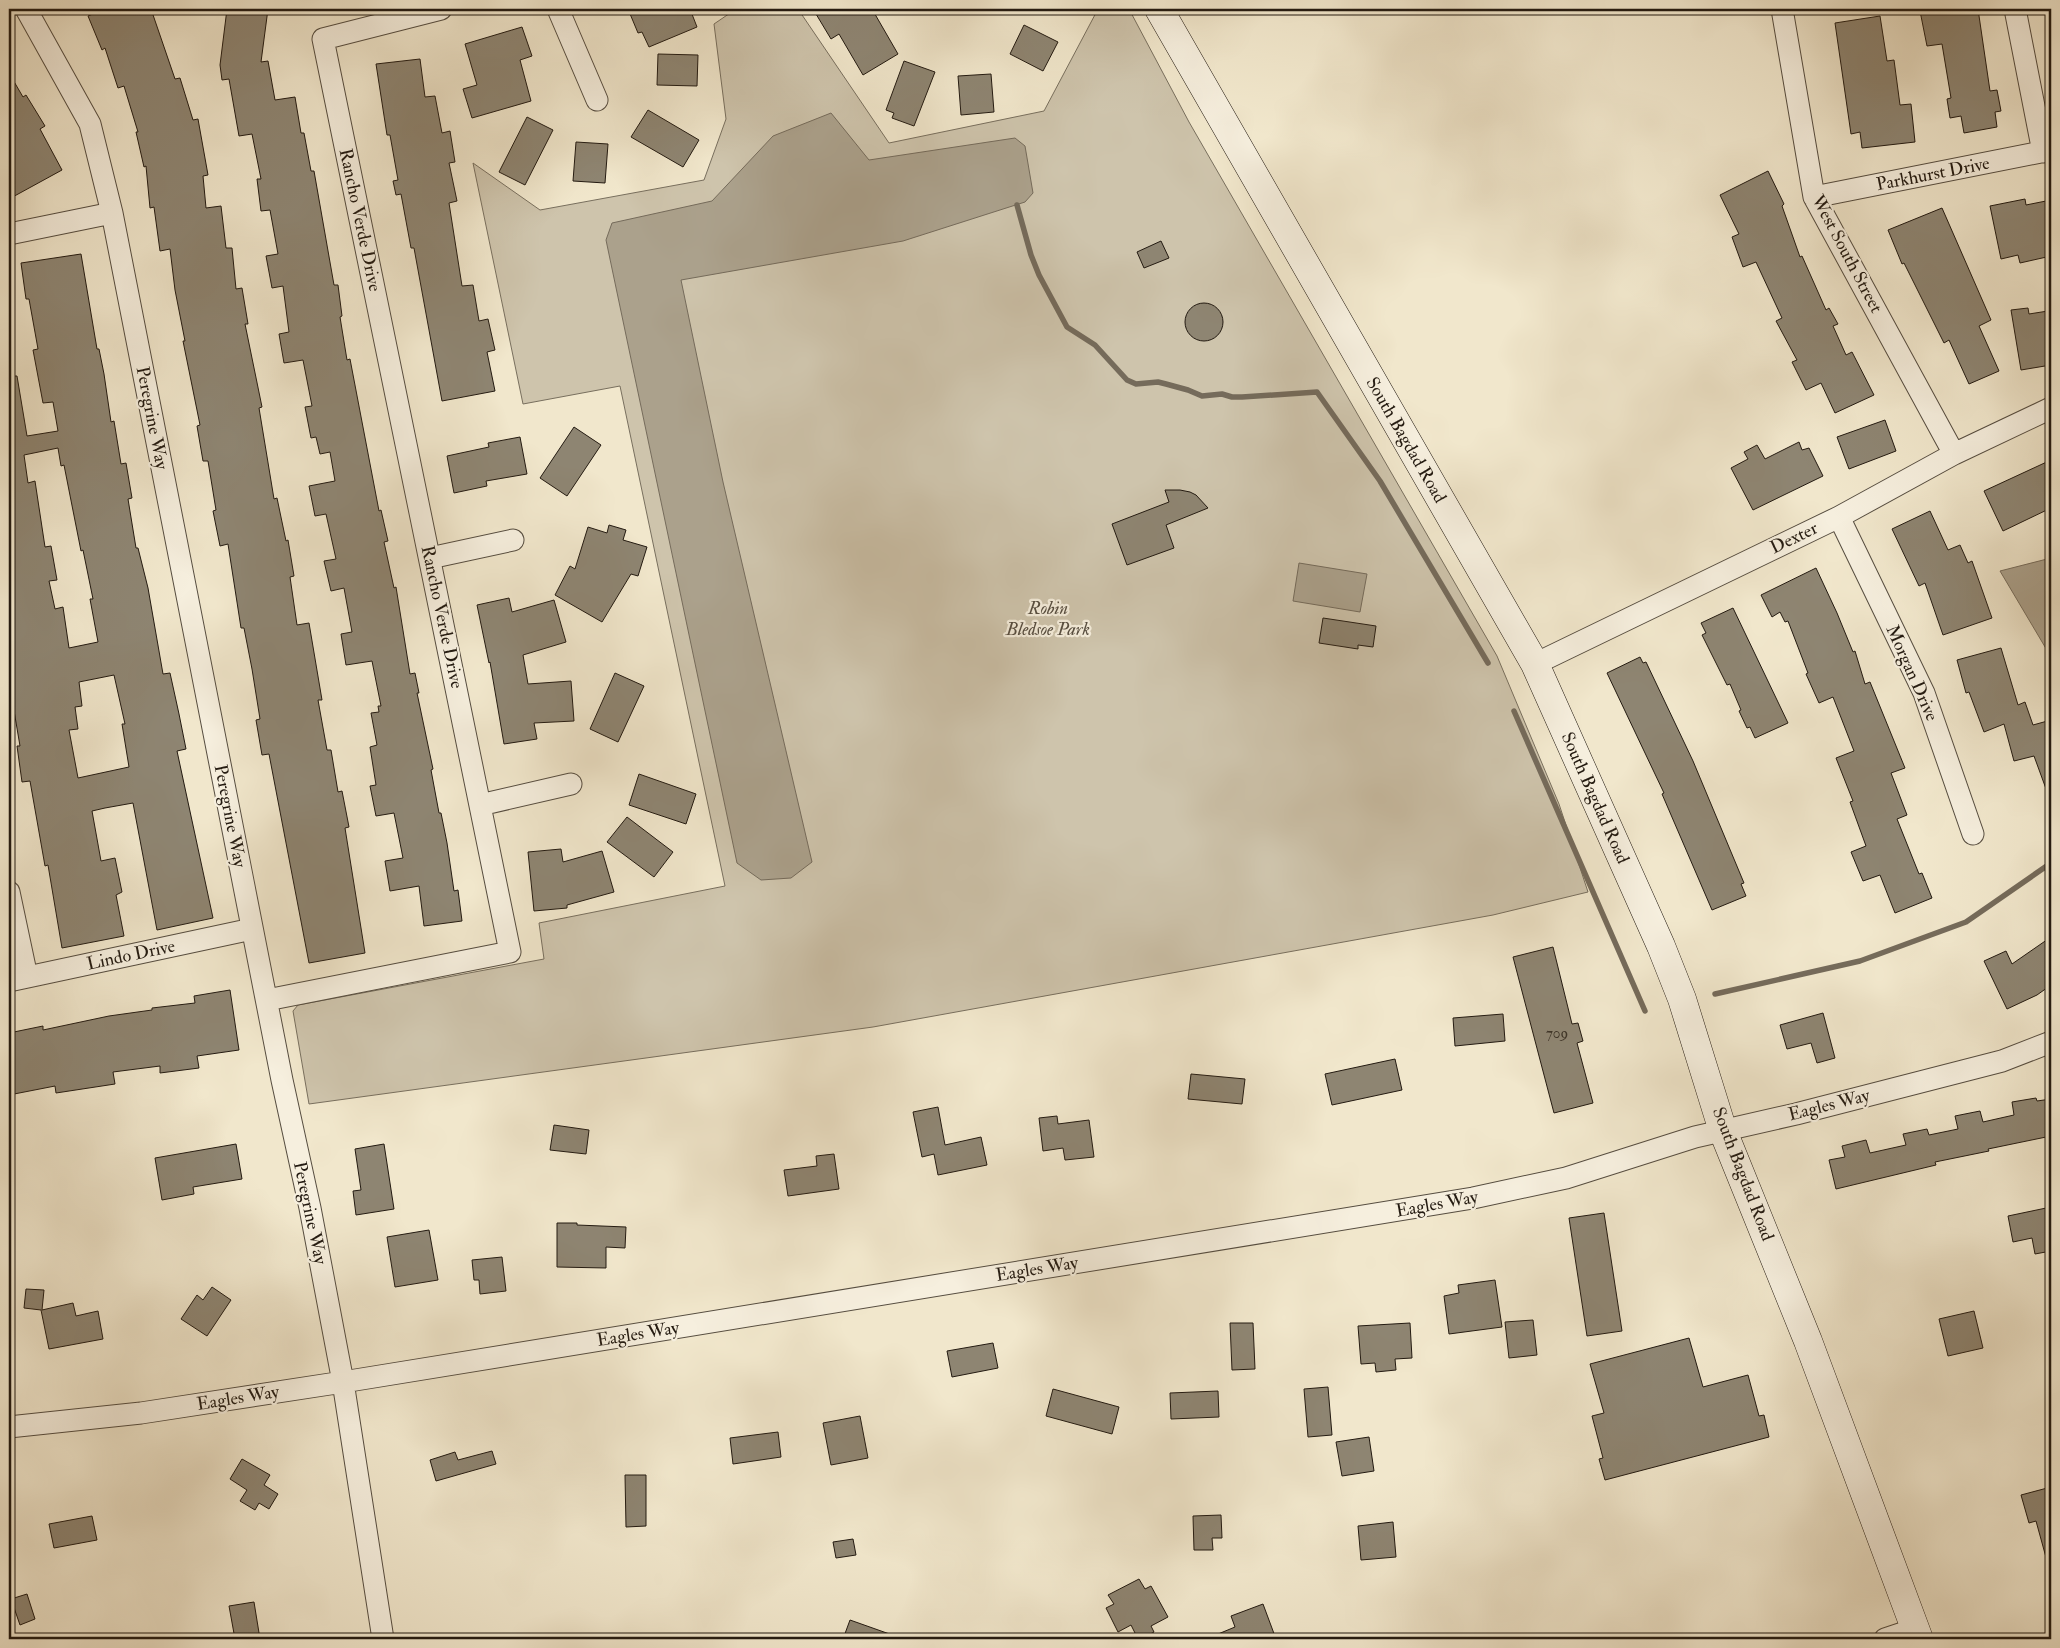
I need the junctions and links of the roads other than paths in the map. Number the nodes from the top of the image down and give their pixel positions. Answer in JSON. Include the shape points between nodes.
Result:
{"nodes":[{"id":1,"x":26,"y":9,"type":"edge"},
{"id":2,"x":440,"y":9,"type":"edge"},
{"id":3,"x":558,"y":9,"type":"edge"},
{"id":4,"x":1159,"y":9,"type":"edge"},
{"id":5,"x":1782,"y":9,"type":"edge"},
{"id":6,"x":2015,"y":9,"type":"edge"},
{"id":7,"x":596,"y":100,"type":"dead end"},
{"id":8,"x":2047,"y":151,"type":"edge"},
{"id":9,"x":1814,"y":197,"type":"junction"},
{"id":10,"x":112,"y":213,"type":"junction"},
{"id":11,"x":9,"y":234,"type":"edge"},
{"id":12,"x":2051,"y":408,"type":"edge"},
{"id":13,"x":1954,"y":454,"type":"junction"},
{"id":14,"x":1839,"y":517,"type":"junction"},
{"id":15,"x":514,"y":540,"type":"dead end"},
{"id":16,"x":430,"y":558,"type":"junction"},
{"id":17,"x":1535,"y":664,"type":"junction"},
{"id":18,"x":571,"y":784,"type":"dead end"},
{"id":19,"x":480,"y":805,"type":"junction"},
{"id":20,"x":1972,"y":834,"type":"dead end"},
{"id":21,"x":9,"y":892,"type":"edge"},
{"id":22,"x":252,"y":929,"type":"junction"},
{"id":23,"x":18,"y":979,"type":"edge"},
{"id":24,"x":266,"y":1000,"type":"junction"},
{"id":25,"x":2051,"y":1042,"type":"edge"},
{"id":26,"x":1724,"y":1131,"type":"junction"},
{"id":27,"x":343,"y":1382,"type":"junction"},
{"id":28,"x":9,"y":1428,"type":"edge"},
{"id":29,"x":1917,"y":1634,"type":"edge"},
{"id":30,"x":383,"y":1639,"type":"edge"},
{"id":31,"x":1885,"y":1639,"type":"edge"}],
"edges":[{"from":1,"to":10,"type":"street","name":"Peregrine Way","via":[[90,124]]},
{"from":2,"to":16,"type":"street","name":"Rancho Verde Drive","via":[[323,39]]},
{"from":3,"to":7,"type":"street"},
{"from":4,"to":17,"type":"main road","name":"South Bagdad Road"},
{"from":5,"to":9,"type":"street","name":"West South Street"},
{"from":6,"to":8,"type":"street"},
{"from":8,"to":9,"type":"street","name":"Parkhurst Drive"},
{"from":9,"to":13,"type":"street","name":"West South Street"},
{"from":10,"to":11,"type":"street"},
{"from":10,"to":22,"type":"street","name":"Peregrine Way"},
{"from":12,"to":13,"type":"street","name":"Dexter"},
{"from":13,"to":14,"type":"street","name":"Dexter"},
{"from":14,"to":17,"type":"street","name":"Dexter"},
{"from":14,"to":20,"type":"street","name":"Morgan Drive","via":[[1924,693]]},
{"from":15,"to":16,"type":"street"},
{"from":16,"to":19,"type":"street","name":"Rancho Verde Drive"},
{"from":17,"to":26,"type":"main road","name":"South Bagdad Road","via":[[1662,946]]},
{"from":18,"to":19,"type":"street"},
{"from":19,"to":24,"type":"street","name":"Rancho Verde Drive","via":[[510,952]]},
{"from":21,"to":23,"type":"street"},
{"from":22,"to":23,"type":"street","name":"Lindo Drive"},
{"from":22,"to":24,"type":"street","name":"Peregrine Way"},
{"from":24,"to":27,"type":"street","name":"Peregrine Way"},
{"from":25,"to":26,"type":"street","name":"Eagles Way","via":[[2002,1061]]},
{"from":26,"to":27,"type":"street","name":"Eagles Way","via":[[1695,1137],[1566,1178],[1473,1198]]},
{"from":26,"to":29,"type":"main road","name":"South Bagdad Road","via":[[1808,1341]]},
{"from":27,"to":28,"type":"street","name":"Eagles Way","via":[[141,1413]]},
{"from":27,"to":30,"type":"street","name":"Peregrine Way"},
{"from":29,"to":31,"type":"street"}]}
